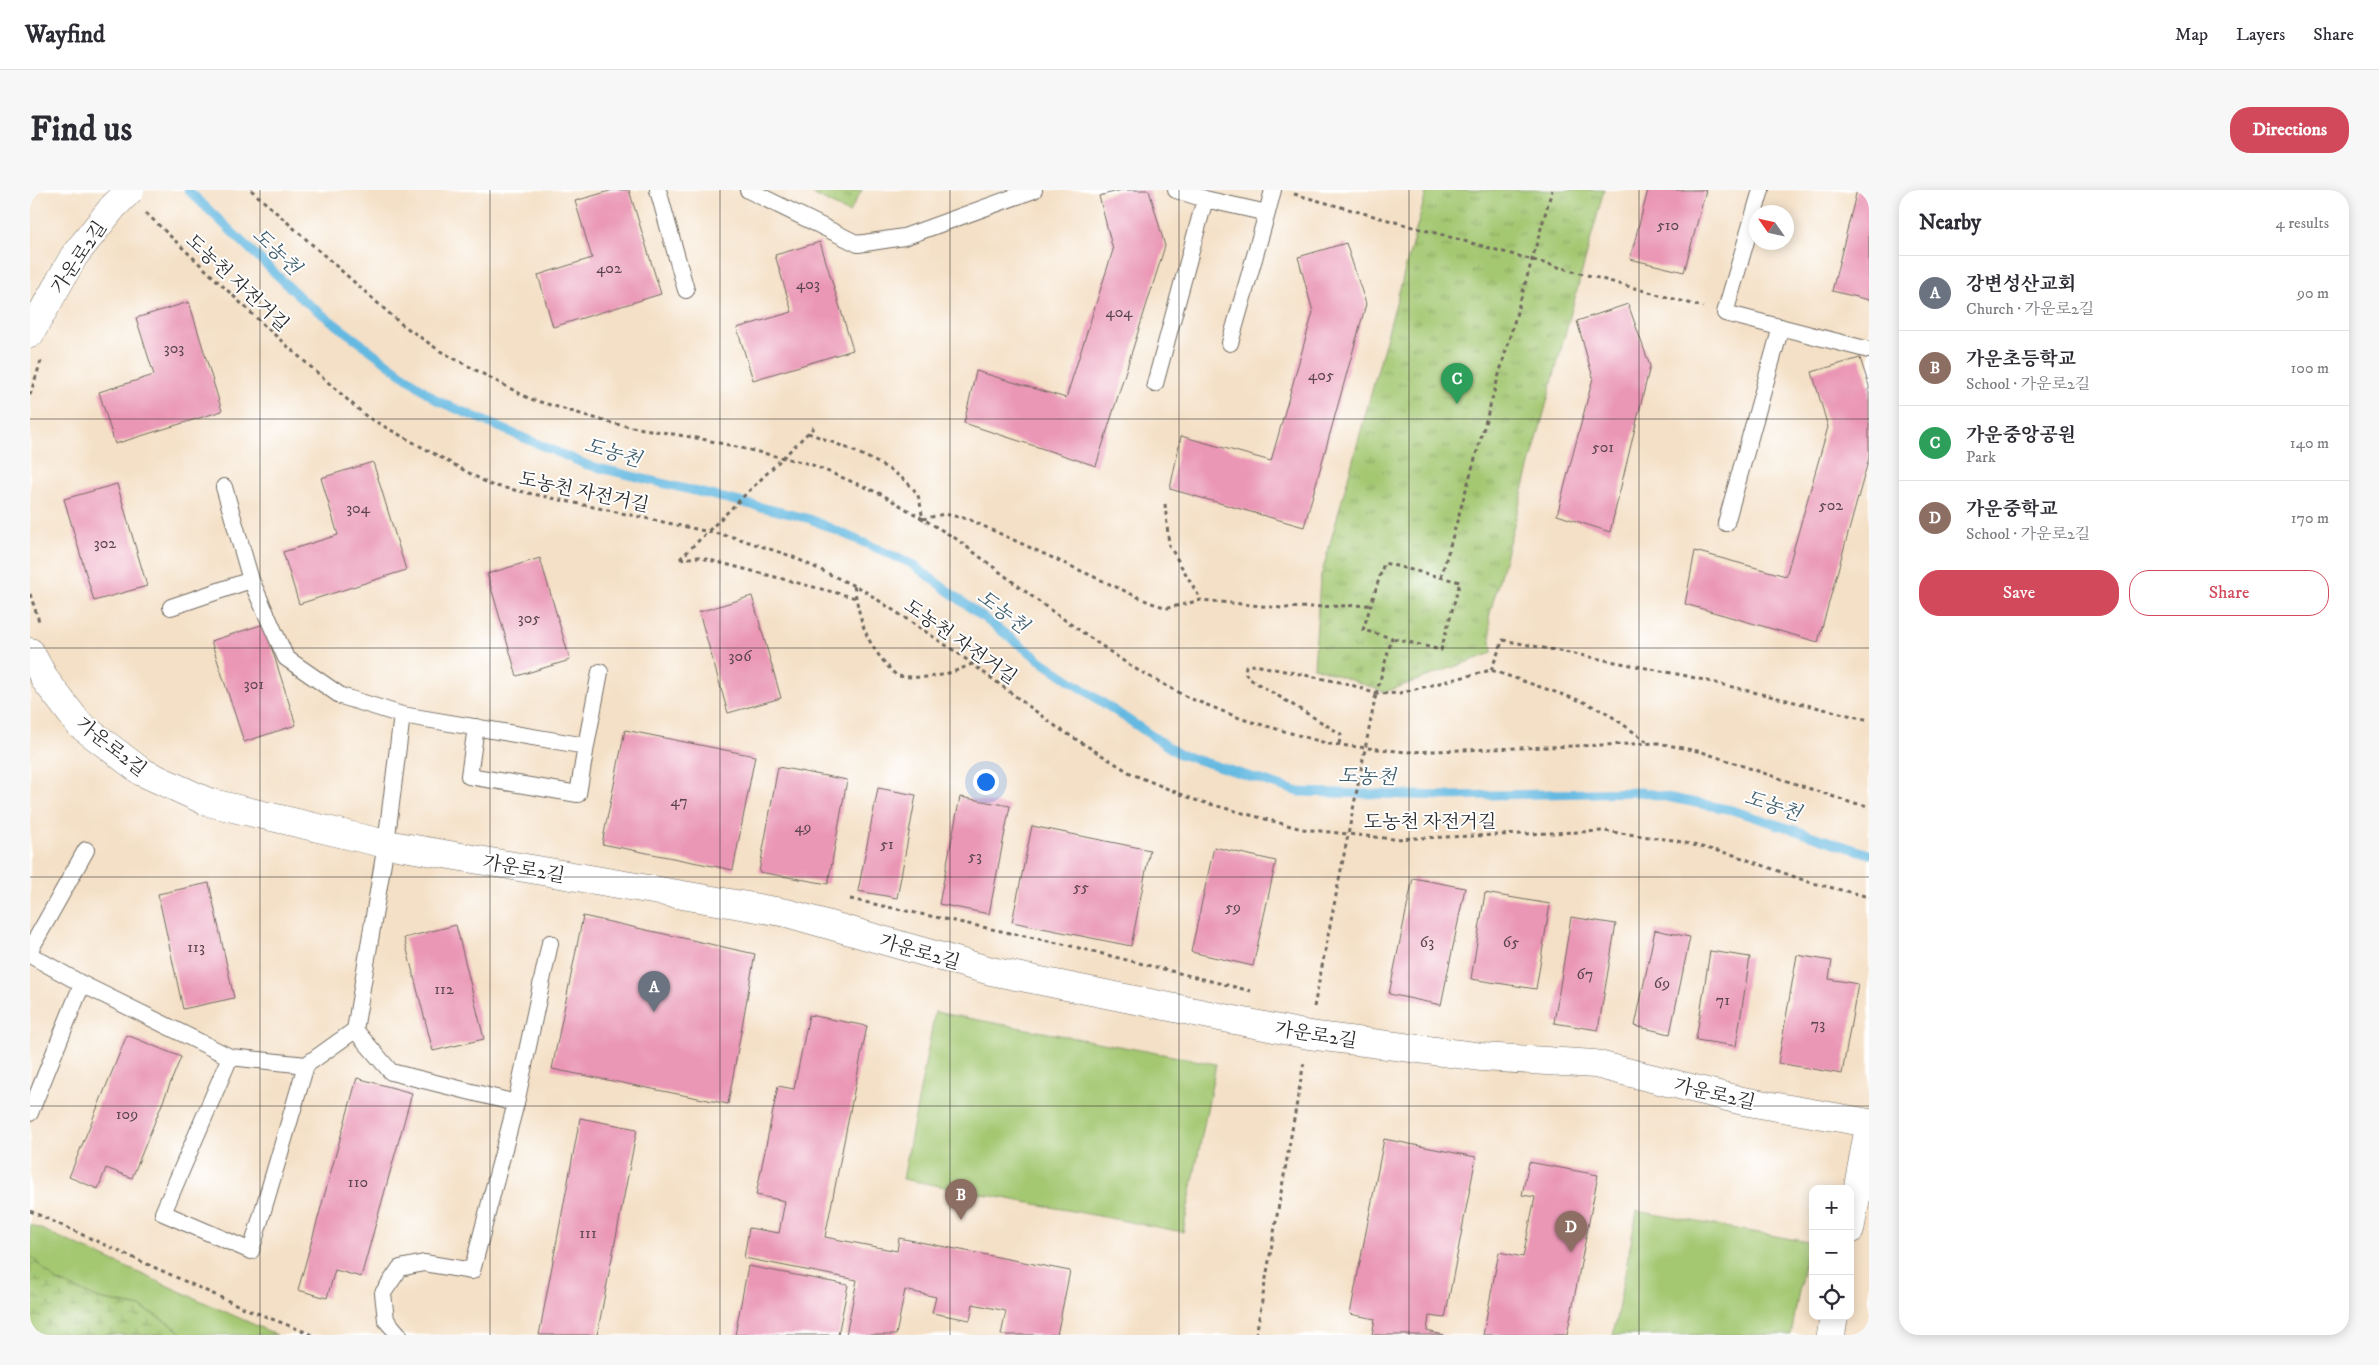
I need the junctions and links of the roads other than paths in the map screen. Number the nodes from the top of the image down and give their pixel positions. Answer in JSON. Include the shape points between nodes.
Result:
{"nodes":[{"id":1,"x":658,"y":190,"type":"edge"},
{"id":2,"x":748,"y":190,"type":"edge"},
{"id":3,"x":1034,"y":190,"type":"edge"},
{"id":4,"x":1176,"y":190,"type":"edge"},
{"id":5,"x":1761,"y":190,"type":"edge"},
{"id":6,"x":1281,"y":191,"type":"edge"},
{"id":7,"x":1205,"y":199,"type":"junction"},
{"id":8,"x":129,"y":202,"type":"edge"},
{"id":9,"x":1267,"y":213,"type":"junction"},
{"id":10,"x":686,"y":290,"type":"dead end"},
{"id":11,"x":1781,"y":327,"type":"junction"},
{"id":12,"x":30,"y":334,"type":"edge"},
{"id":13,"x":1230,"y":343,"type":"dead end"},
{"id":14,"x":1869,"y":350,"type":"edge"},
{"id":15,"x":1155,"y":384,"type":"dead end"},
{"id":16,"x":224,"y":487,"type":"dead end"},
{"id":17,"x":1726,"y":523,"type":"dead end"},
{"id":18,"x":251,"y":580,"type":"junction"},
{"id":19,"x":171,"y":607,"type":"dead end"},
{"id":20,"x":30,"y":652,"type":"edge"},
{"id":21,"x":600,"y":672,"type":"dead end"},
{"id":22,"x":402,"y":715,"type":"junction"},
{"id":23,"x":476,"y":727,"type":"junction"},
{"id":24,"x":586,"y":746,"type":"junction"},
{"id":25,"x":386,"y":844,"type":"junction"},
{"id":26,"x":86,"y":850,"type":"dead end"},
{"id":27,"x":550,"y":944,"type":"dead end"},
{"id":28,"x":30,"y":950,"type":"edge"},
{"id":29,"x":30,"y":955,"type":"edge"},
{"id":30,"x":82,"y":984,"type":"junction"},
{"id":31,"x":355,"y":1030,"type":"junction"},
{"id":32,"x":230,"y":1057,"type":"junction"},
{"id":33,"x":306,"y":1065,"type":"junction"},
{"id":34,"x":516,"y":1103,"type":"junction"},
{"id":35,"x":30,"y":1113,"type":"edge"},
{"id":36,"x":1869,"y":1125,"type":"edge"},
{"id":37,"x":1854,"y":1208,"type":"edge"},
{"id":38,"x":1833,"y":1320,"type":"edge"},
{"id":39,"x":399,"y":1335,"type":"edge"},
{"id":40,"x":1831,"y":1335,"type":"edge"}],
"edges":[{"from":1,"to":10,"type":"lane"},
{"from":2,"to":3,"type":"lane","via":[[858,244],[904,236]]},
{"from":4,"to":7,"type":"lane"},
{"from":5,"to":11,"type":"lane","via":[[1725,313]]},
{"from":6,"to":9,"type":"lane"},
{"from":7,"to":9,"type":"lane"},
{"from":7,"to":15,"type":"lane"},
{"from":8,"to":12,"type":"street","name":"가운로2길","via":[[74,256]]},
{"from":9,"to":13,"type":"lane"},
{"from":11,"to":14,"type":"lane"},
{"from":11,"to":17,"type":"lane"},
{"from":16,"to":18,"type":"lane"},
{"from":18,"to":19,"type":"lane"},
{"from":18,"to":22,"type":"lane","via":[[286,658],[341,696]]},
{"from":20,"to":25,"type":"street","name":"가운로2길","via":[[46,681],[79,724],[142,772],[208,802]]},
{"from":21,"to":24,"type":"lane"},
{"from":22,"to":23,"type":"lane"},
{"from":22,"to":25,"type":"lane"},
{"from":23,"to":24,"type":"lane"},
{"from":23,"to":24,"type":"lane","via":[[469,776],[578,794]]},
{"from":25,"to":31,"type":"lane"},
{"from":25,"to":36,"type":"street","name":"가운로2길","via":[[787,914],[991,971],[1309,1035],[1482,1057],[1595,1064],[1743,1101]]},
{"from":26,"to":28,"type":"lane"},
{"from":27,"to":34,"type":"lane"},
{"from":29,"to":30,"type":"lane"},
{"from":30,"to":32,"type":"lane"},
{"from":30,"to":35,"type":"lane"},
{"from":31,"to":33,"type":"lane"},
{"from":31,"to":34,"type":"lane","via":[[391,1072]]},
{"from":32,"to":33,"type":"lane"},
{"from":32,"to":33,"type":"lane","via":[[163,1213],[251,1251]]},
{"from":34,"to":39,"type":"lane","via":[[472,1271],[424,1263],[400,1268],[383,1293],[386,1320]]},
{"from":36,"to":37,"type":"street"},
{"from":38,"to":40,"type":"street"}]}
